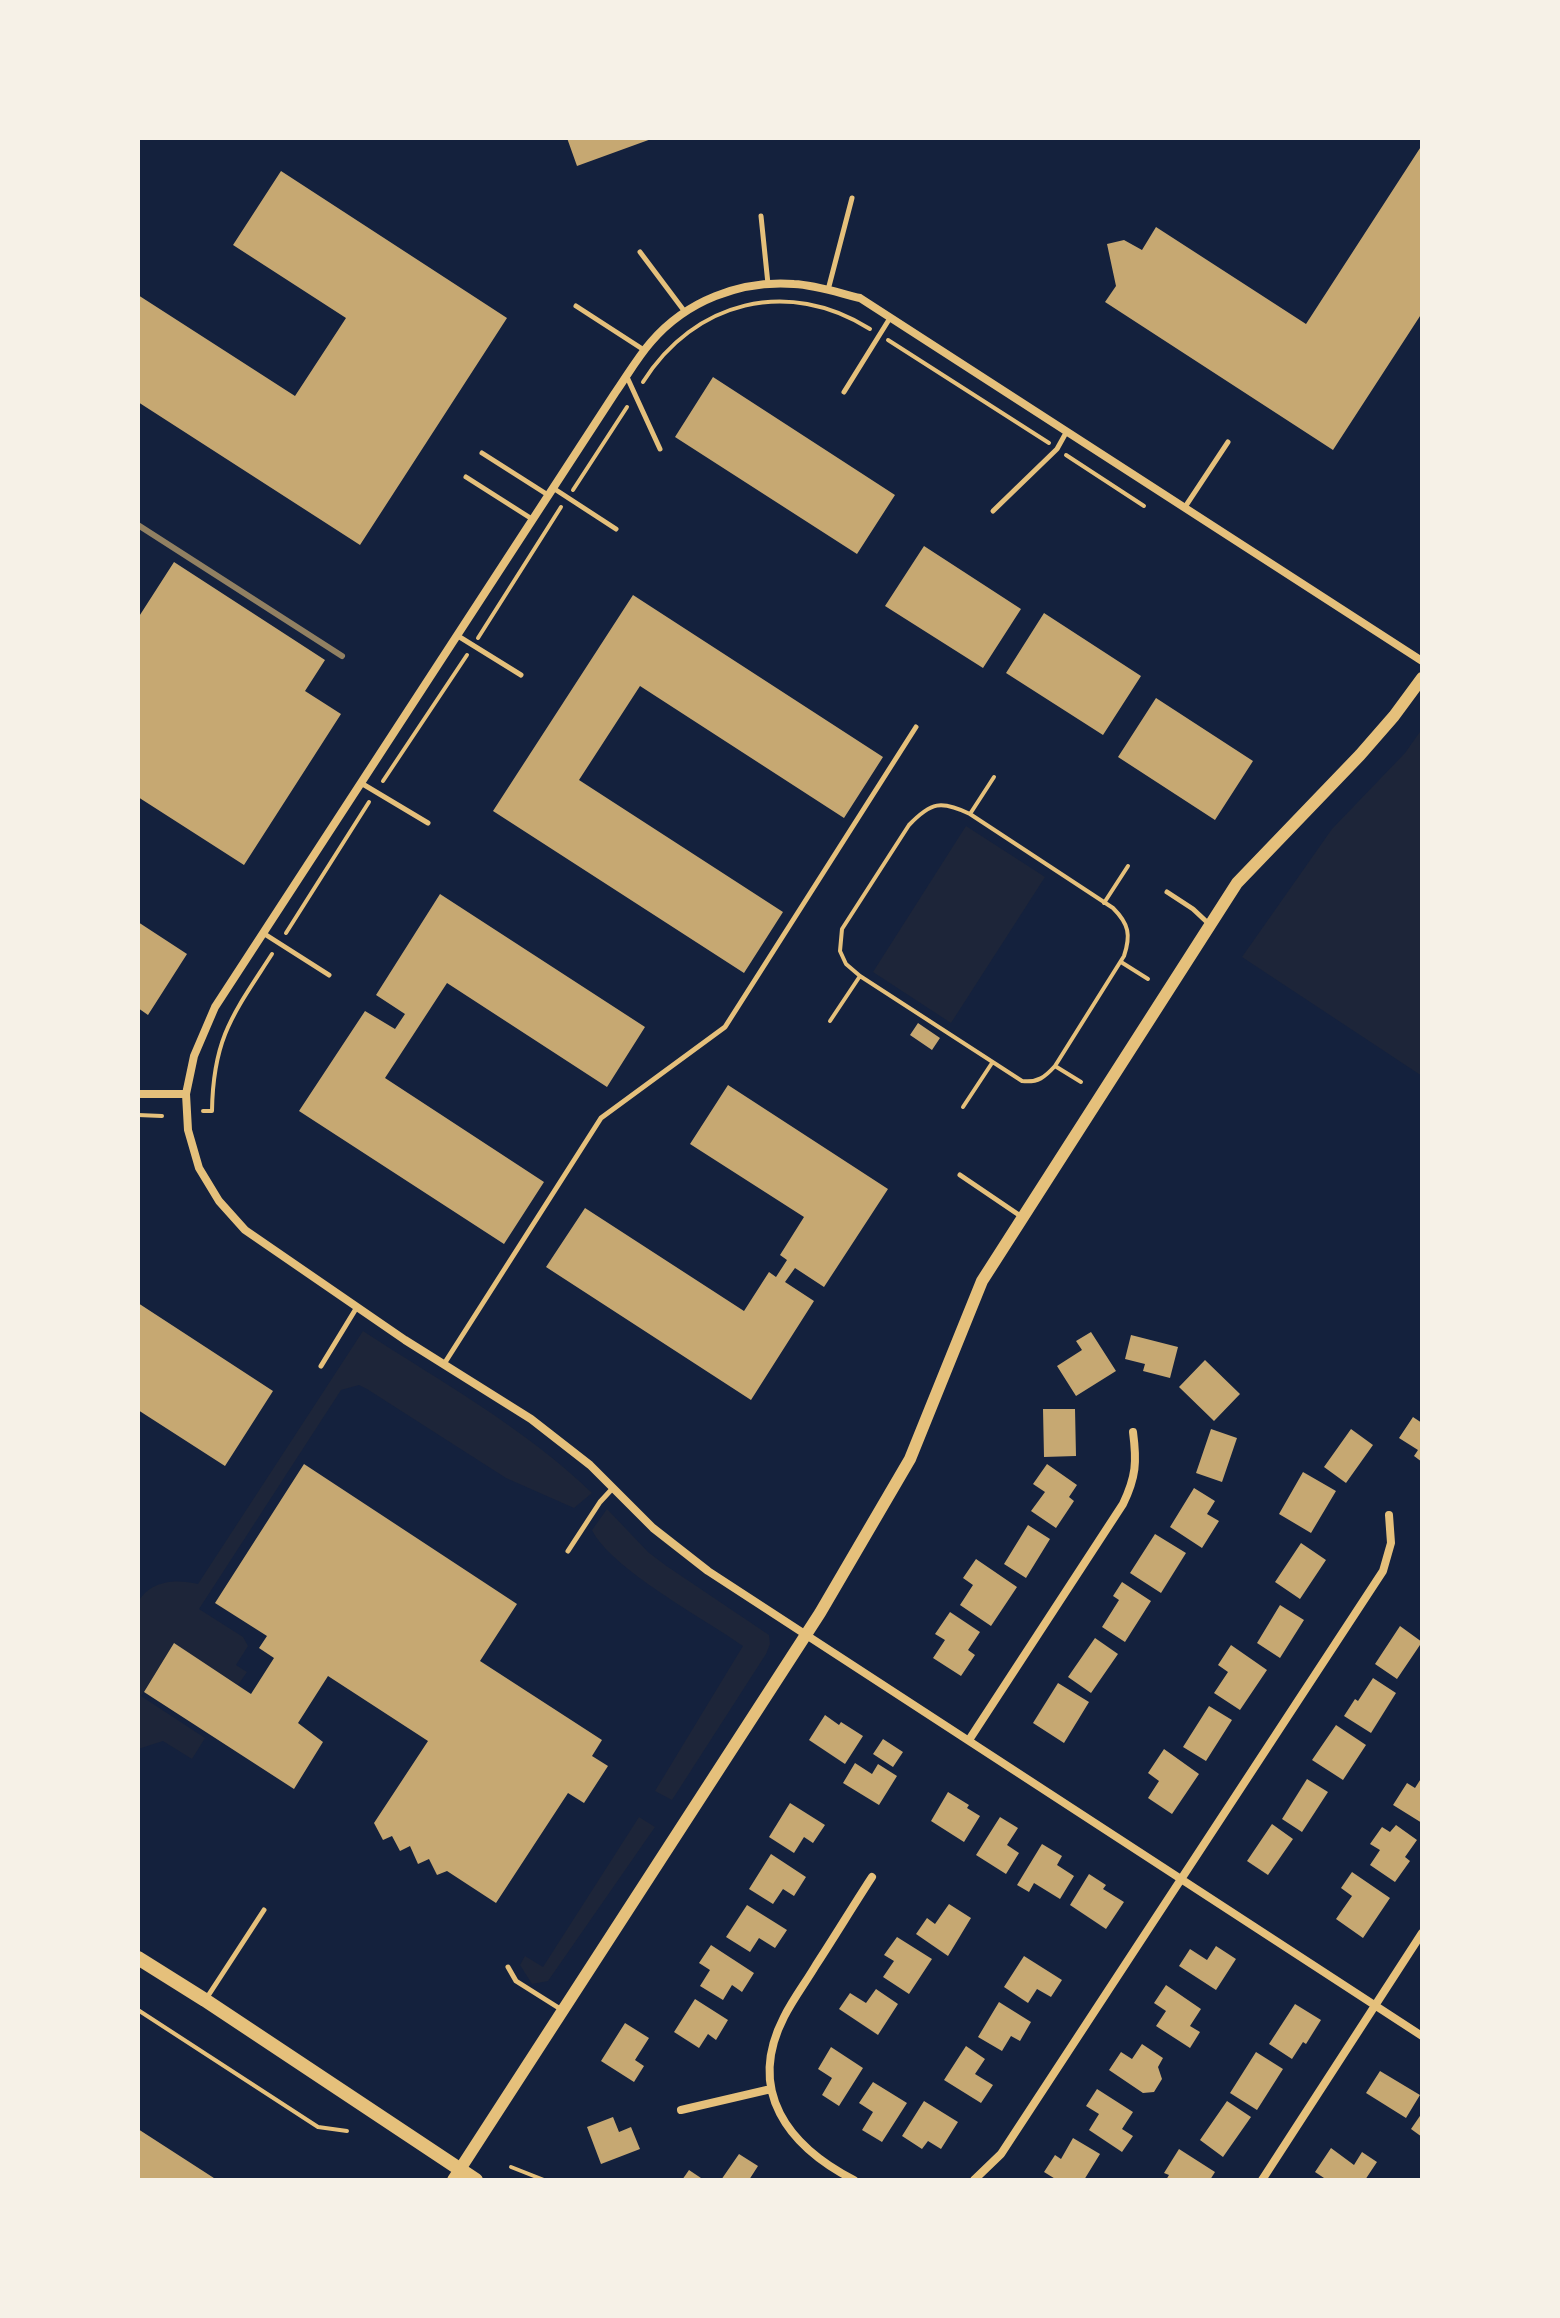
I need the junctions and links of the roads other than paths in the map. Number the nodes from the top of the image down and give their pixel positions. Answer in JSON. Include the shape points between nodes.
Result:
{"nodes":[{"id":1,"x":852,"y":198,"type":"dead end"},
{"id":2,"x":761,"y":216,"type":"dead end"},
{"id":3,"x":640,"y":252,"type":"dead end"},
{"id":4,"x":768,"y":284,"type":"junction"},
{"id":5,"x":828,"y":290,"type":"junction"},
{"id":6,"x":576,"y":306,"type":"dead end"},
{"id":7,"x":685,"y":313,"type":"junction"},
{"id":8,"x":891,"y":317,"type":"junction"},
{"id":9,"x":645,"y":351,"type":"junction"},
{"id":10,"x":627,"y":376,"type":"junction"},
{"id":11,"x":844,"y":392,"type":"dead end"},
{"id":12,"x":1067,"y":431,"type":"junction"},
{"id":13,"x":1228,"y":442,"type":"dead end"},
{"id":14,"x":660,"y":449,"type":"dead end"},
{"id":15,"x":482,"y":453,"type":"dead end"},
{"id":16,"x":466,"y":477,"type":"dead end"},
{"id":17,"x":550,"y":492,"type":"junction"},
{"id":18,"x":1185,"y":507,"type":"junction"},
{"id":19,"x":993,"y":511,"type":"dead end"},
{"id":20,"x":532,"y":519,"type":"junction"},
{"id":21,"x":616,"y":529,"type":"dead end"},
{"id":22,"x":457,"y":635,"type":"junction"},
{"id":23,"x":1422,"y":661,"type":"edge"},
{"id":24,"x":521,"y":675,"type":"dead end"},
{"id":25,"x":1422,"y":678,"type":"edge"},
{"id":26,"x":916,"y":727,"type":"dead end"},
{"id":27,"x":361,"y":783,"type":"junction"},
{"id":28,"x":428,"y":823,"type":"dead end"},
{"id":29,"x":1167,"y":892,"type":"dead end"},
{"id":30,"x":1210,"y":925,"type":"junction"},
{"id":31,"x":263,"y":933,"type":"junction"},
{"id":32,"x":329,"y":975,"type":"dead end"},
{"id":33,"x":138,"y":1094,"type":"edge"},
{"id":34,"x":186,"y":1094,"type":"junction"},
{"id":35,"x":960,"y":1175,"type":"dead end"},
{"id":36,"x":1022,"y":1217,"type":"junction"},
{"id":37,"x":357,"y":1307,"type":"junction"},
{"id":38,"x":444,"y":1364,"type":"junction"},
{"id":39,"x":321,"y":1366,"type":"dead end"},
{"id":40,"x":1133,"y":1432,"type":"dead end"},
{"id":41,"x":613,"y":1488,"type":"junction"},
{"id":42,"x":1389,"y":1515,"type":"dead end"},
{"id":43,"x":568,"y":1551,"type":"dead end"},
{"id":44,"x":806,"y":1635,"type":"junction"},
{"id":45,"x":969,"y":1740,"type":"junction"},
{"id":46,"x":872,"y":1877,"type":"dead end"},
{"id":47,"x":1183,"y":1880,"type":"junction"},
{"id":48,"x":264,"y":1910,"type":"dead end"},
{"id":49,"x":1422,"y":1933,"type":"edge"},
{"id":50,"x":138,"y":1958,"type":"edge"},
{"id":51,"x":508,"y":1967,"type":"dead end"},
{"id":52,"x":205,"y":2000,"type":"junction"},
{"id":53,"x":1376,"y":2006,"type":"junction"},
{"id":54,"x":563,"y":2010,"type":"junction"},
{"id":55,"x":1422,"y":2036,"type":"edge"},
{"id":56,"x":771,"y":2089,"type":"junction"},
{"id":57,"x":681,"y":2110,"type":"dead end"},
{"id":58,"x":457,"y":2175,"type":"edge"},
{"id":59,"x":476,"y":2180,"type":"edge"},
{"id":60,"x":854,"y":2180,"type":"edge"},
{"id":61,"x":974,"y":2180,"type":"edge"},
{"id":62,"x":1262,"y":2180,"type":"edge"}],
"edges":[{"from":1,"to":5,"type":"lane"},
{"from":2,"to":4,"type":"lane"},
{"from":3,"to":7,"type":"lane"},
{"from":4,"to":5,"type":"street"},
{"from":4,"to":7,"type":"street","via":[[731,290]]},
{"from":5,"to":8,"type":"street","via":[[860,298]]},
{"from":6,"to":9,"type":"lane"},
{"from":7,"to":9,"type":"street"},
{"from":8,"to":11,"type":"lane"},
{"from":8,"to":12,"type":"street"},
{"from":9,"to":10,"type":"street"},
{"from":10,"to":14,"type":"lane"},
{"from":10,"to":17,"type":"street"},
{"from":12,"to":18,"type":"street"},
{"from":12,"to":19,"type":"lane","via":[[1057,449]]},
{"from":13,"to":18,"type":"lane"},
{"from":15,"to":17,"type":"lane"},
{"from":16,"to":20,"type":"lane"},
{"from":17,"to":20,"type":"street"},
{"from":17,"to":21,"type":"lane"},
{"from":18,"to":23,"type":"street"},
{"from":20,"to":22,"type":"street"},
{"from":22,"to":24,"type":"lane"},
{"from":22,"to":27,"type":"street"},
{"from":25,"to":30,"type":"street","via":[[1360,755],[1237,883]]},
{"from":26,"to":38,"type":"lane","via":[[725,1027],[601,1118]]},
{"from":27,"to":28,"type":"lane"},
{"from":27,"to":31,"type":"street"},
{"from":29,"to":30,"type":"lane"},
{"from":30,"to":36,"type":"street"},
{"from":31,"to":32,"type":"lane"},
{"from":31,"to":34,"type":"street","via":[[215,1007],[194,1056]]},
{"from":33,"to":34,"type":"street"},
{"from":34,"to":37,"type":"street","via":[[188,1130],[199,1168],[219,1201],[245,1230]]},
{"from":35,"to":36,"type":"lane"},
{"from":36,"to":44,"type":"street","via":[[982,1281],[910,1459]]},
{"from":37,"to":38,"type":"street"},
{"from":37,"to":39,"type":"lane"},
{"from":38,"to":41,"type":"street","via":[[531,1419]]},
{"from":40,"to":45,"type":"street","via":[[1134,1480],[1123,1504]]},
{"from":41,"to":43,"type":"lane"},
{"from":41,"to":44,"type":"street","via":[[708,1571]]},
{"from":42,"to":47,"type":"street","via":[[1391,1543],[1383,1571]]},
{"from":44,"to":45,"type":"street"},
{"from":44,"to":54,"type":"street"},
{"from":45,"to":47,"type":"street"},
{"from":46,"to":56,"type":"street","via":[[783,2018],[772,2053]]},
{"from":47,"to":53,"type":"street"},
{"from":47,"to":61,"type":"street","via":[[1001,2154]]},
{"from":48,"to":52,"type":"lane"},
{"from":49,"to":53,"type":"street"},
{"from":50,"to":52,"type":"main road"},
{"from":51,"to":54,"type":"lane","via":[[516,1981]]},
{"from":52,"to":58,"type":"main road"},
{"from":53,"to":55,"type":"street"},
{"from":53,"to":62,"type":"street"},
{"from":54,"to":58,"type":"street"},
{"from":56,"to":57,"type":"street"},
{"from":56,"to":60,"type":"street","via":[[787,2128],[801,2145]]},
{"from":58,"to":59,"type":"main road"}]}
